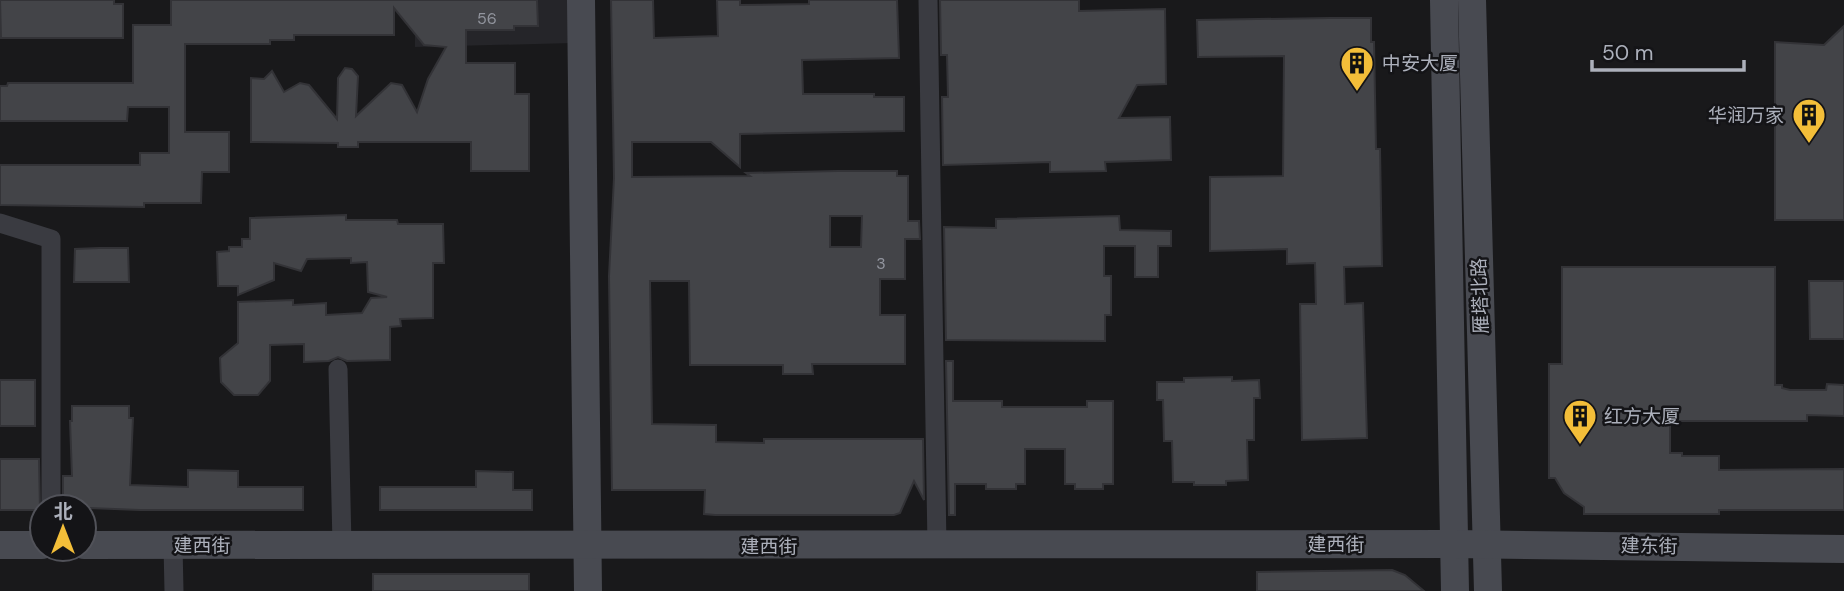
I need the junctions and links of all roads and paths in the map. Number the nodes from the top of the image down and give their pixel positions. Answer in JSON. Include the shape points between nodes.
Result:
{"nodes":[{"id":1,"x":581,"y":0,"type":"edge"},
{"id":2,"x":928,"y":0,"type":"edge"},
{"id":3,"x":1444,"y":0,"type":"edge"},
{"id":4,"x":1472,"y":0,"type":"edge"},
{"id":5,"x":0,"y":223,"type":"edge"},
{"id":6,"x":338,"y":369,"type":"dead end"},
{"id":7,"x":51,"y":493,"type":"edge"},
{"id":8,"x":1454,"y":544,"type":"junction"},
{"id":9,"x":1487,"y":544,"type":"junction"},
{"id":10,"x":0,"y":545,"type":"edge"},
{"id":11,"x":28,"y":545,"type":"edge"},
{"id":12,"x":98,"y":545,"type":"edge"},
{"id":13,"x":173,"y":545,"type":"junction"},
{"id":14,"x":342,"y":545,"type":"junction"},
{"id":15,"x":588,"y":546,"type":"junction"},
{"id":16,"x":937,"y":546,"type":"junction"},
{"id":17,"x":1844,"y":549,"type":"edge"},
{"id":18,"x":174,"y":591,"type":"edge"},
{"id":19,"x":588,"y":591,"type":"edge"},
{"id":20,"x":1455,"y":591,"type":"edge"},
{"id":21,"x":1488,"y":591,"type":"edge"}],
"edges":[{"from":1,"to":15,"type":"street"},
{"from":2,"to":16,"type":"street"},
{"from":3,"to":8,"type":"street","name":"雁塔北路"},
{"from":4,"to":9,"type":"street","name":"雁塔北路"},
{"from":5,"to":7,"type":"street","via":[[51,239]]},
{"from":6,"to":14,"type":"street"},
{"from":8,"to":9,"type":"street","name":"建东街"},
{"from":8,"to":16,"type":"street","name":"建西街"},
{"from":8,"to":20,"type":"street","name":"雁塔北路"},
{"from":9,"to":17,"type":"street","name":"建东街"},
{"from":9,"to":21,"type":"street","name":"雁塔北路"},
{"from":10,"to":11,"type":"street"},
{"from":12,"to":13,"type":"street","name":"建西街"},
{"from":13,"to":14,"type":"street","name":"建西街"},
{"from":13,"to":18,"type":"street"},
{"from":14,"to":15,"type":"street","name":"建西街"},
{"from":15,"to":16,"type":"street","name":"建西街"},
{"from":15,"to":19,"type":"street"}]}
